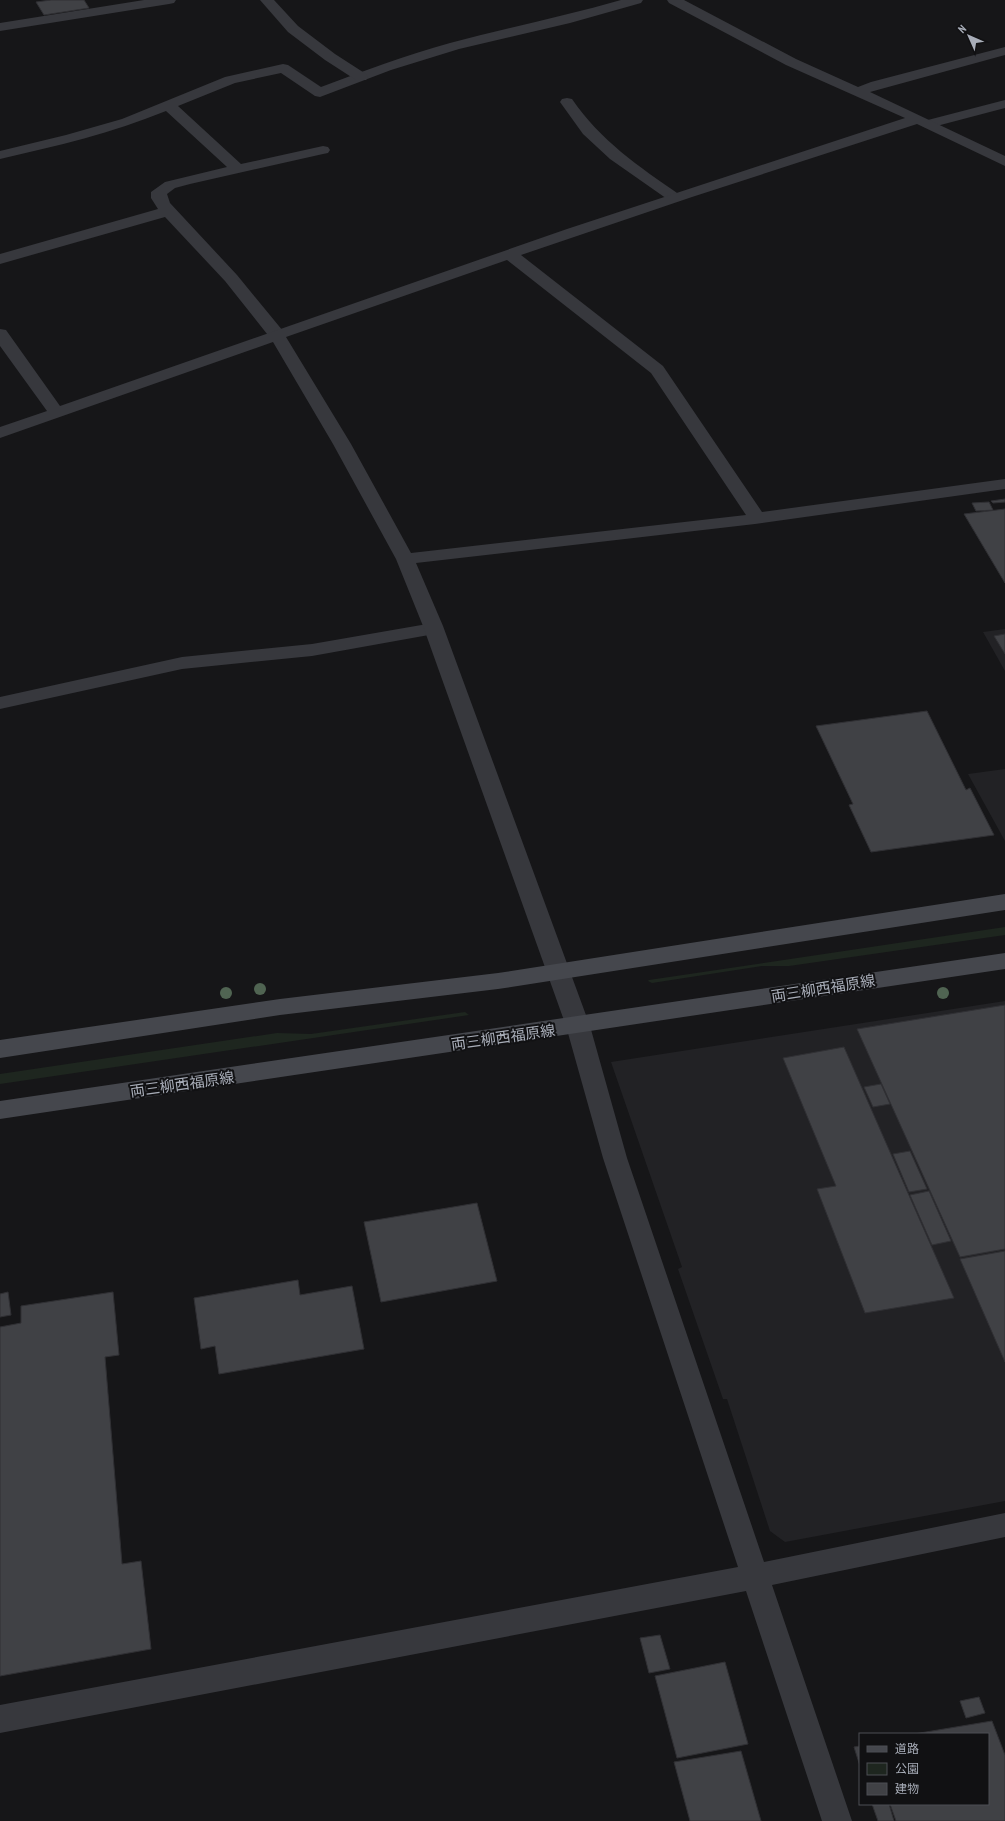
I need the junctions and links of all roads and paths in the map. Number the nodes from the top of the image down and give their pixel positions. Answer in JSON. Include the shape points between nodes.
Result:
{"nodes":[{"id":1,"x":169,"y":0,"type":"edge"},
{"id":2,"x":266,"y":0,"type":"edge"},
{"id":3,"x":636,"y":0,"type":"edge"},
{"id":4,"x":674,"y":0,"type":"edge"},
{"id":5,"x":0,"y":27,"type":"edge"},
{"id":6,"x":1005,"y":51,"type":"edge"},
{"id":7,"x":361,"y":77,"type":"junction"},
{"id":8,"x":858,"y":92,"type":"junction"},
{"id":9,"x":567,"y":102,"type":"dead end"},
{"id":10,"x":1005,"y":104,"type":"edge"},
{"id":11,"x":169,"y":106,"type":"junction"},
{"id":12,"x":923,"y":122,"type":"junction"},
{"id":13,"x":323,"y":150,"type":"dead end"},
{"id":14,"x":0,"y":155,"type":"edge"},
{"id":15,"x":1005,"y":162,"type":"edge"},
{"id":16,"x":238,"y":169,"type":"junction"},
{"id":17,"x":675,"y":198,"type":"junction"},
{"id":18,"x":168,"y":211,"type":"junction"},
{"id":19,"x":510,"y":254,"type":"junction"},
{"id":20,"x":0,"y":259,"type":"edge"},
{"id":21,"x":0,"y":334,"type":"edge"},
{"id":22,"x":277,"y":335,"type":"junction"},
{"id":23,"x":56,"y":413,"type":"junction"},
{"id":24,"x":0,"y":433,"type":"edge"},
{"id":25,"x":1005,"y":484,"type":"edge"},
{"id":26,"x":757,"y":518,"type":"junction"},
{"id":27,"x":405,"y":559,"type":"junction"},
{"id":28,"x":434,"y":629,"type":"junction"},
{"id":29,"x":0,"y":703,"type":"edge"},
{"id":30,"x":1005,"y":902,"type":"edge"},
{"id":31,"x":1005,"y":961,"type":"edge"},
{"id":32,"x":558,"y":971,"type":"junction"},
{"id":33,"x":578,"y":1026,"type":"junction"},
{"id":34,"x":0,"y":1048,"type":"edge"},
{"id":35,"x":0,"y":1110,"type":"edge"},
{"id":36,"x":1005,"y":1525,"type":"edge"},
{"id":37,"x":756,"y":1576,"type":"junction"},
{"id":38,"x":0,"y":1719,"type":"edge"},
{"id":39,"x":837,"y":1821,"type":"edge"}],
"edges":[{"from":1,"to":5,"type":"street"},
{"from":2,"to":7,"type":"street","via":[[293,29]]},
{"from":3,"to":7,"type":"street","via":[[455,46]]},
{"from":4,"to":8,"type":"street","via":[[791,62]]},
{"from":6,"to":8,"type":"street"},
{"from":7,"to":11,"type":"street","via":[[320,93],[287,70],[277,68],[230,80]]},
{"from":8,"to":12,"type":"street"},
{"from":9,"to":17,"type":"street","via":[[610,151]]},
{"from":10,"to":12,"type":"street"},
{"from":11,"to":14,"type":"street","via":[[96,132]]},
{"from":11,"to":16,"type":"street"},
{"from":12,"to":15,"type":"street"},
{"from":12,"to":17,"type":"street","via":[[781,162]]},
{"from":13,"to":16,"type":"street"},
{"from":16,"to":18,"type":"street","via":[[170,185],[159,192],[159,198]]},
{"from":17,"to":19,"type":"street"},
{"from":18,"to":20,"type":"street"},
{"from":18,"to":22,"type":"street","via":[[231,278]]},
{"from":19,"to":22,"type":"street"},
{"from":19,"to":26,"type":"street","via":[[657,370]]},
{"from":21,"to":23,"type":"street"},
{"from":22,"to":23,"type":"street"},
{"from":22,"to":27,"type":"street","via":[[342,444]]},
{"from":23,"to":24,"type":"street"},
{"from":25,"to":26,"type":"street"},
{"from":26,"to":27,"type":"street"},
{"from":27,"to":28,"type":"street"},
{"from":28,"to":29,"type":"street","via":[[312,650],[182,663]]},
{"from":28,"to":32,"type":"street"},
{"from":30,"to":32,"type":"main road"},
{"from":31,"to":33,"type":"main road","name":"両三柳西福原線"},
{"from":32,"to":33,"type":"street"},
{"from":32,"to":34,"type":"main road","via":[[498,981],[280,1007]]},
{"from":33,"to":35,"type":"main road","name":"両三柳西福原線"},
{"from":33,"to":37,"type":"street","via":[[615,1158]]},
{"from":36,"to":37,"type":"street"},
{"from":37,"to":38,"type":"street"},
{"from":37,"to":39,"type":"street"}]}
